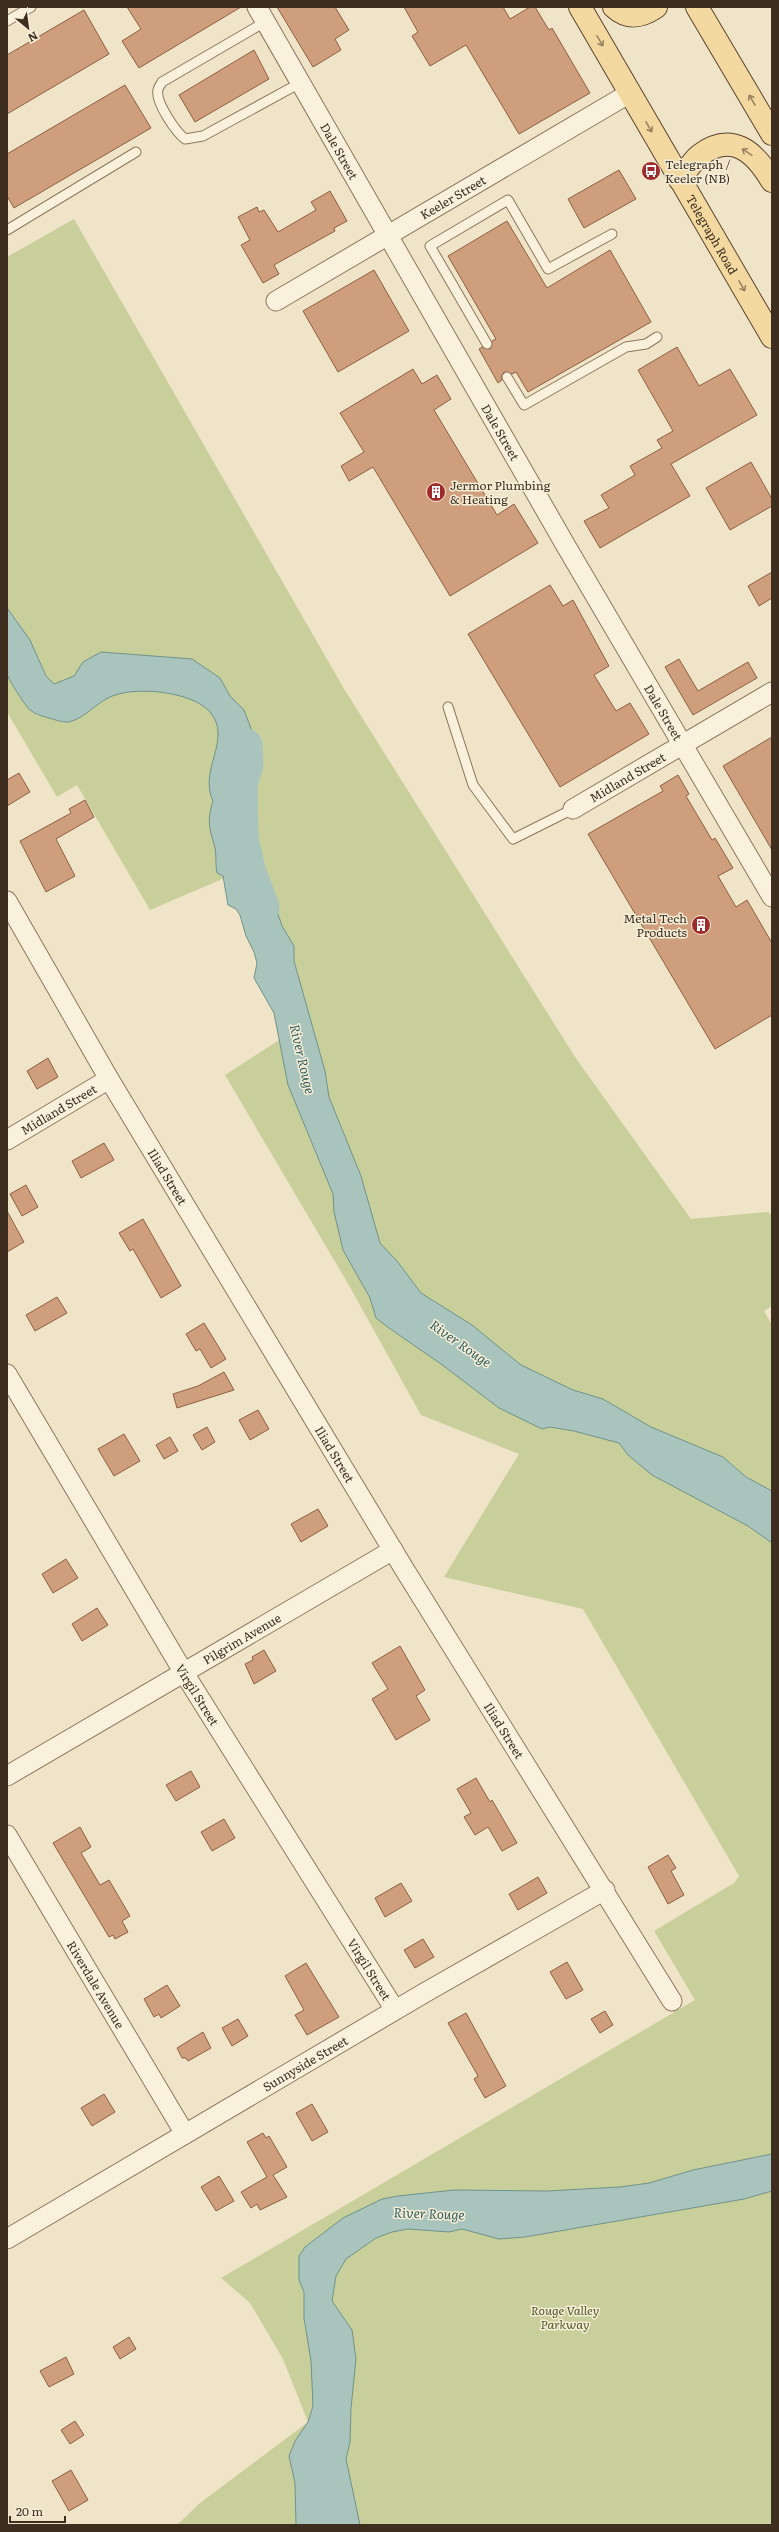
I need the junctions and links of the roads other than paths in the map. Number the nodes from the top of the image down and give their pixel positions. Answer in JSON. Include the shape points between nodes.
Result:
{"nodes":[{"id":1,"x":31,"y":7,"type":"edge"},
{"id":2,"x":580,"y":7,"type":"edge"},
{"id":3,"x":614,"y":7,"type":"edge"},
{"id":4,"x":656,"y":7,"type":"edge"},
{"id":5,"x":697,"y":7,"type":"edge"},
{"id":6,"x":261,"y":15,"type":"edge"},
{"id":7,"x":7,"y":21,"type":"edge"},
{"id":8,"x":300,"y":83,"type":"junction"},
{"id":9,"x":630,"y":93,"type":"junction"},
{"id":10,"x":772,"y":134,"type":"edge"},
{"id":11,"x":136,"y":152,"type":"dead end"},
{"id":12,"x":680,"y":180,"type":"junction"},
{"id":13,"x":772,"y":181,"type":"edge"},
{"id":14,"x":7,"y":230,"type":"edge"},
{"id":15,"x":612,"y":234,"type":"dead end"},
{"id":16,"x":389,"y":236,"type":"junction"},
{"id":17,"x":276,"y":300,"type":"dead end"},
{"id":18,"x":657,"y":337,"type":"dead end"},
{"id":19,"x":772,"y":337,"type":"edge"},
{"id":20,"x":487,"y":344,"type":"dead end"},
{"id":21,"x":507,"y":377,"type":"dead end"},
{"id":22,"x":772,"y":692,"type":"edge"},
{"id":23,"x":448,"y":707,"type":"dead end"},
{"id":24,"x":682,"y":745,"type":"junction"},
{"id":25,"x":573,"y":809,"type":"joint"},
{"id":26,"x":772,"y":897,"type":"edge"},
{"id":27,"x":7,"y":901,"type":"edge"},
{"id":28,"x":109,"y":1079,"type":"junction"},
{"id":29,"x":7,"y":1140,"type":"edge"},
{"id":30,"x":7,"y":1374,"type":"edge"},
{"id":31,"x":393,"y":1550,"type":"junction"},
{"id":32,"x":184,"y":1673,"type":"junction"},
{"id":33,"x":7,"y":1776,"type":"edge"},
{"id":34,"x":7,"y":1835,"type":"edge"},
{"id":35,"x":605,"y":1890,"type":"junction"},
{"id":36,"x":672,"y":2001,"type":"dead end"},
{"id":37,"x":395,"y":2010,"type":"junction"},
{"id":38,"x":186,"y":2134,"type":"junction"},
{"id":39,"x":7,"y":2239,"type":"edge"}],
"edges":[{"from":1,"to":7,"type":"lane"},
{"from":2,"to":9,"type":"main road","name":"Telegraph Road","one_way":true},
{"from":3,"to":4,"type":"main road","via":[[622,14],[632,17],[646,14]]},
{"from":10,"to":5,"type":"main road","one_way":true},
{"from":6,"to":8,"type":"street","name":"Dale Street"},
{"from":6,"to":8,"type":"lane","via":[[162,82],[158,90],[159,101],[177,133],[185,138],[202,136]]},
{"from":8,"to":16,"type":"street","name":"Dale Street"},
{"from":9,"to":12,"type":"main road","name":"Telegraph Road","one_way":true},
{"from":9,"to":16,"type":"street","name":"Keeler Street"},
{"from":11,"to":14,"type":"lane"},
{"from":13,"to":12,"type":"main road","one_way":true,"via":[[757,159],[733,144],[720,144],[699,156]]},
{"from":12,"to":19,"type":"main road","name":"Telegraph Road","one_way":true},
{"from":15,"to":20,"type":"lane","via":[[548,269],[508,200],[430,246]]},
{"from":16,"to":17,"type":"street","name":"Keeler Street"},
{"from":16,"to":24,"type":"street","name":"Dale Street"},
{"from":18,"to":21,"type":"lane","via":[[646,344],[626,347],[524,405]]},
{"from":22,"to":24,"type":"street","name":"Midland Street"},
{"from":23,"to":25,"type":"lane","via":[[473,784],[513,839]]},
{"from":24,"to":25,"type":"street","name":"Midland Street"},
{"from":24,"to":26,"type":"street","name":"Dale Street"},
{"from":27,"to":28,"type":"street","name":"Iliad Street"},
{"from":28,"to":29,"type":"street","name":"Midland Street"},
{"from":28,"to":31,"type":"street","name":"Iliad Street"},
{"from":30,"to":32,"type":"street","name":"Virgil Street"},
{"from":31,"to":32,"type":"street","name":"Pilgrim Avenue"},
{"from":31,"to":35,"type":"street","name":"Iliad Street"},
{"from":32,"to":33,"type":"street","name":"Pilgrim Avenue"},
{"from":32,"to":37,"type":"street","name":"Virgil Street"},
{"from":34,"to":38,"type":"street","name":"Riverdale Avenue"},
{"from":35,"to":36,"type":"street","name":"Iliad Street"},
{"from":35,"to":37,"type":"street","name":"Sunnyside Street"},
{"from":37,"to":38,"type":"street","name":"Sunnyside Street"},
{"from":38,"to":39,"type":"street","name":"Sunnyside Street"}]}
